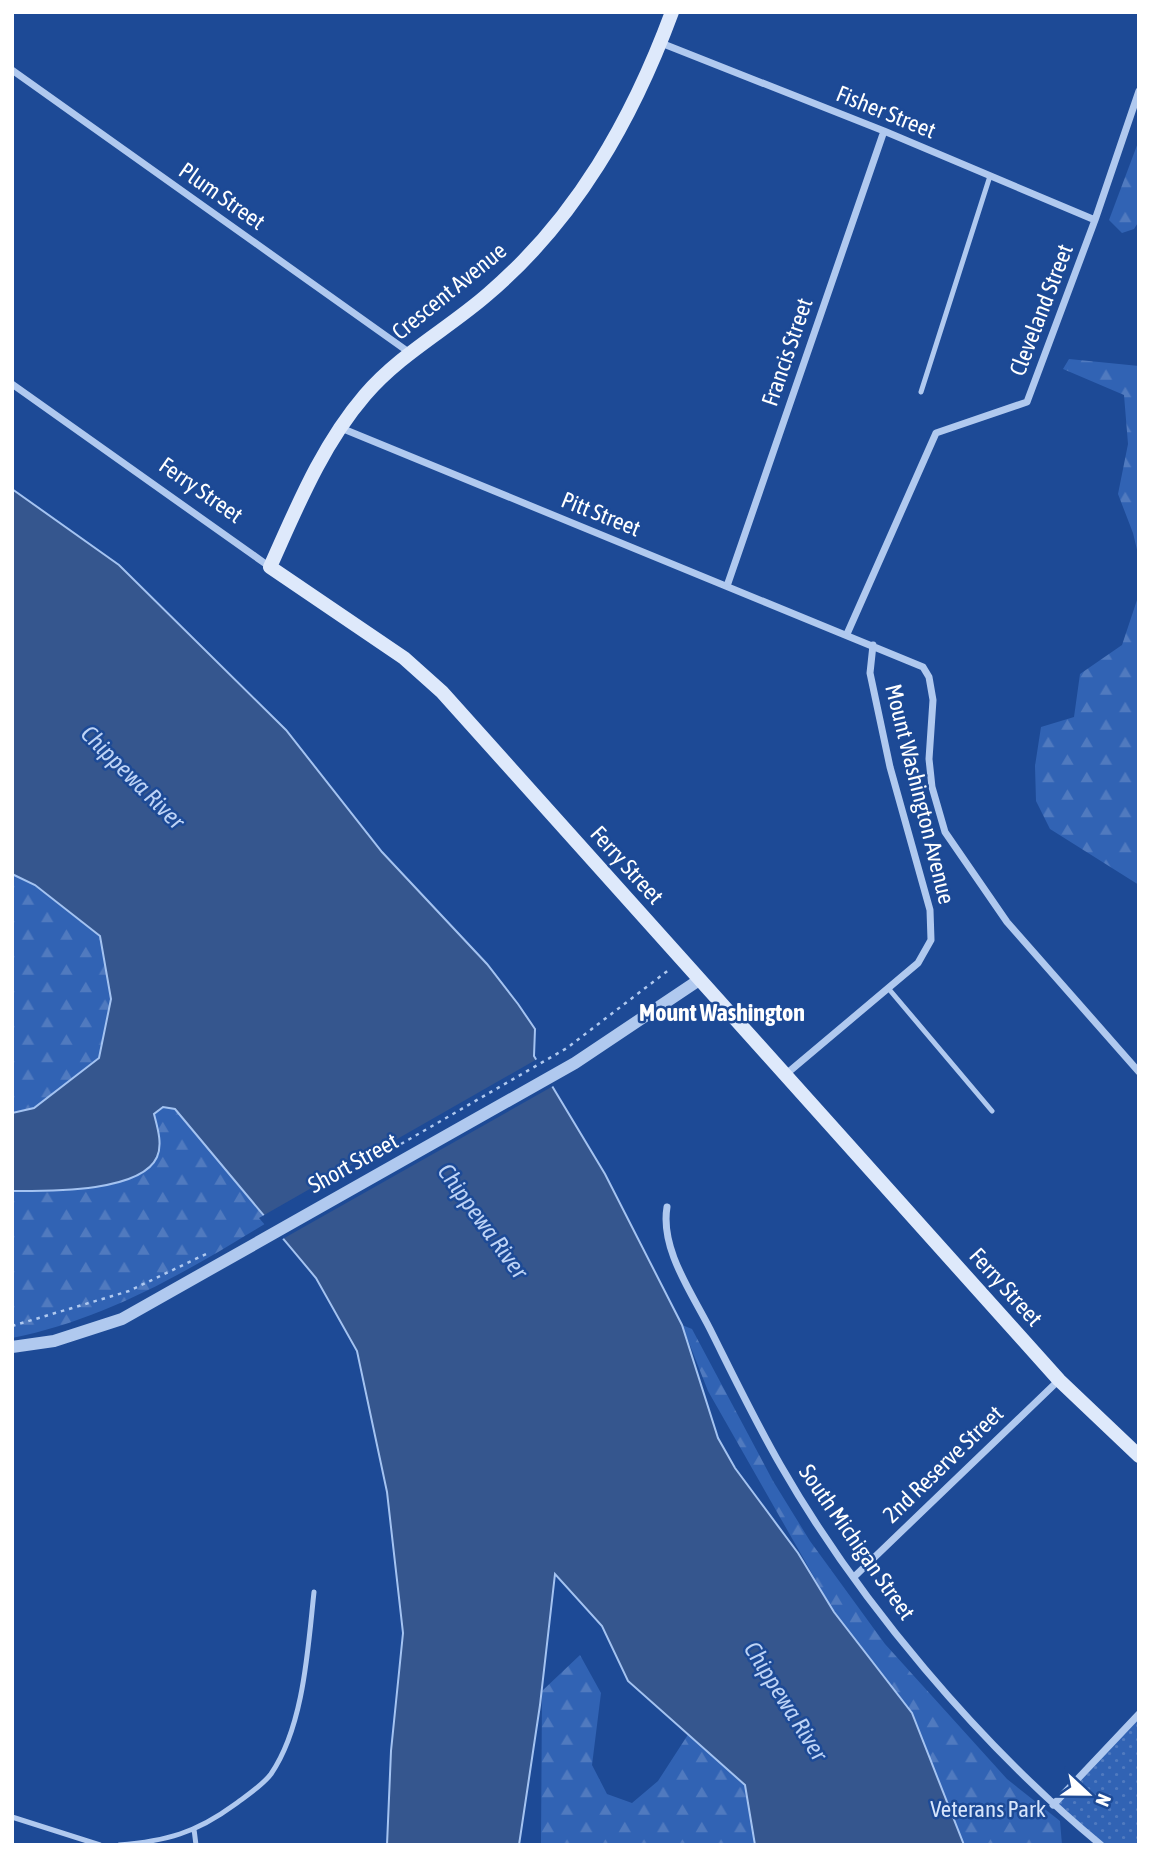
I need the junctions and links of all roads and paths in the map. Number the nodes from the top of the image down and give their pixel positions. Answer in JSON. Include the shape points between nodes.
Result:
{"nodes":[{"id":1,"x":672,"y":12,"type":"edge"},
{"id":2,"x":661,"y":43,"type":"junction"},
{"id":3,"x":12,"y":70,"type":"edge"},
{"id":4,"x":1139,"y":91,"type":"edge"},
{"id":5,"x":884,"y":131,"type":"junction"},
{"id":6,"x":990,"y":176,"type":"junction"},
{"id":7,"x":1095,"y":220,"type":"junction"},
{"id":8,"x":410,"y":353,"type":"junction"},
{"id":9,"x":12,"y":383,"type":"edge"},
{"id":10,"x":921,"y":392,"type":"dead end"},
{"id":11,"x":341,"y":428,"type":"junction"},
{"id":12,"x":270,"y":567,"type":"junction"},
{"id":13,"x":727,"y":586,"type":"junction"},
{"id":14,"x":847,"y":634,"type":"junction"},
{"id":15,"x":873,"y":645,"type":"junction"},
{"id":16,"x":681,"y":960,"type":"junction"},
{"id":17,"x":699,"y":980,"type":"junction"},
{"id":18,"x":888,"y":988,"type":"junction"},
{"id":19,"x":568,"y":1048,"type":"dead end"},
{"id":20,"x":1139,"y":1072,"type":"edge"},
{"id":21,"x":784,"y":1076,"type":"junction"},
{"id":22,"x":992,"y":1111,"type":"dead end"},
{"id":23,"x":667,"y":1207,"type":"dead end"},
{"id":24,"x":209,"y":1253,"type":"dead end"},
{"id":25,"x":12,"y":1326,"type":"edge"},
{"id":26,"x":12,"y":1347,"type":"edge"},
{"id":27,"x":1059,"y":1380,"type":"junction"},
{"id":28,"x":1139,"y":1457,"type":"edge"},
{"id":29,"x":855,"y":1576,"type":"junction"},
{"id":30,"x":314,"y":1591,"type":"dead end"},
{"id":31,"x":1139,"y":1714,"type":"edge"},
{"id":32,"x":1053,"y":1805,"type":"junction"},
{"id":33,"x":12,"y":1817,"type":"edge"},
{"id":34,"x":194,"y":1829,"type":"junction"},
{"id":35,"x":100,"y":1845,"type":"edge"},
{"id":36,"x":119,"y":1845,"type":"edge"},
{"id":37,"x":196,"y":1845,"type":"edge"},
{"id":38,"x":1101,"y":1845,"type":"edge"}],
"edges":[{"from":1,"to":2,"type":"main road","name":"Crescent Avenue"},
{"from":2,"to":5,"type":"street","name":"Fisher Street"},
{"from":2,"to":8,"type":"main road","name":"Crescent Avenue","via":[[620,131],[562,217],[489,294]]},
{"from":3,"to":8,"type":"street","name":"Plum Street"},
{"from":4,"to":7,"type":"street","name":"Cleveland Street"},
{"from":5,"to":6,"type":"street","name":"Fisher Street"},
{"from":5,"to":13,"type":"street","name":"Francis Street"},
{"from":6,"to":7,"type":"street","name":"Fisher Street"},
{"from":6,"to":10,"type":"lane"},
{"from":7,"to":14,"type":"street","name":"Cleveland Street","via":[[1027,402],[936,433]]},
{"from":8,"to":11,"type":"main road","name":"Crescent Avenue","via":[[365,395]]},
{"from":9,"to":12,"type":"street","name":"Ferry Street"},
{"from":11,"to":12,"type":"main road","name":"Crescent Avenue","via":[[317,465]]},
{"from":11,"to":13,"type":"street","name":"Pitt Street"},
{"from":12,"to":16,"type":"main road","name":"Ferry Street","via":[[422,672]]},
{"from":13,"to":14,"type":"street","name":"Pitt Street"},
{"from":14,"to":15,"type":"street","name":"Mount Washington Avenue"},
{"from":15,"to":18,"type":"street","name":"Mount Washington Avenue","via":[[869,664],[873,686],[890,767],[930,910],[932,940],[926,953]]},
{"from":15,"to":20,"type":"street","name":"Mount Washington Avenue","via":[[917,663],[929,677],[933,700],[929,759],[945,832],[1007,922]]},
{"from":16,"to":17,"type":"main road","name":"Ferry Street"},
{"from":16,"to":19,"type":"path"},
{"from":17,"to":21,"type":"main road","name":"Ferry Street"},
{"from":17,"to":26,"type":"street","name":"Short Street","via":[[575,1062],[122,1320],[54,1341]]},
{"from":18,"to":21,"type":"street"},
{"from":18,"to":22,"type":"lane"},
{"from":21,"to":27,"type":"main road","name":"Ferry Street"},
{"from":23,"to":29,"type":"street","name":"South Michigan Street","via":[[665,1236],[749,1408],[782,1468]]},
{"from":24,"to":25,"type":"path","via":[[128,1291]]},
{"from":27,"to":28,"type":"main road","name":"Ferry Street"},
{"from":27,"to":29,"type":"street","name":"2nd Reserve Street"},
{"from":29,"to":32,"type":"street","name":"South Michigan Street","via":[[942,1688]]},
{"from":30,"to":34,"type":"lane","via":[[304,1687],[282,1752],[270,1775],[209,1823]]},
{"from":31,"to":32,"type":"street"},
{"from":32,"to":38,"type":"street","name":"South Michigan Street"},
{"from":33,"to":35,"type":"lane"},
{"from":34,"to":36,"type":"lane","via":[[162,1842]]},
{"from":34,"to":37,"type":"lane"}]}
